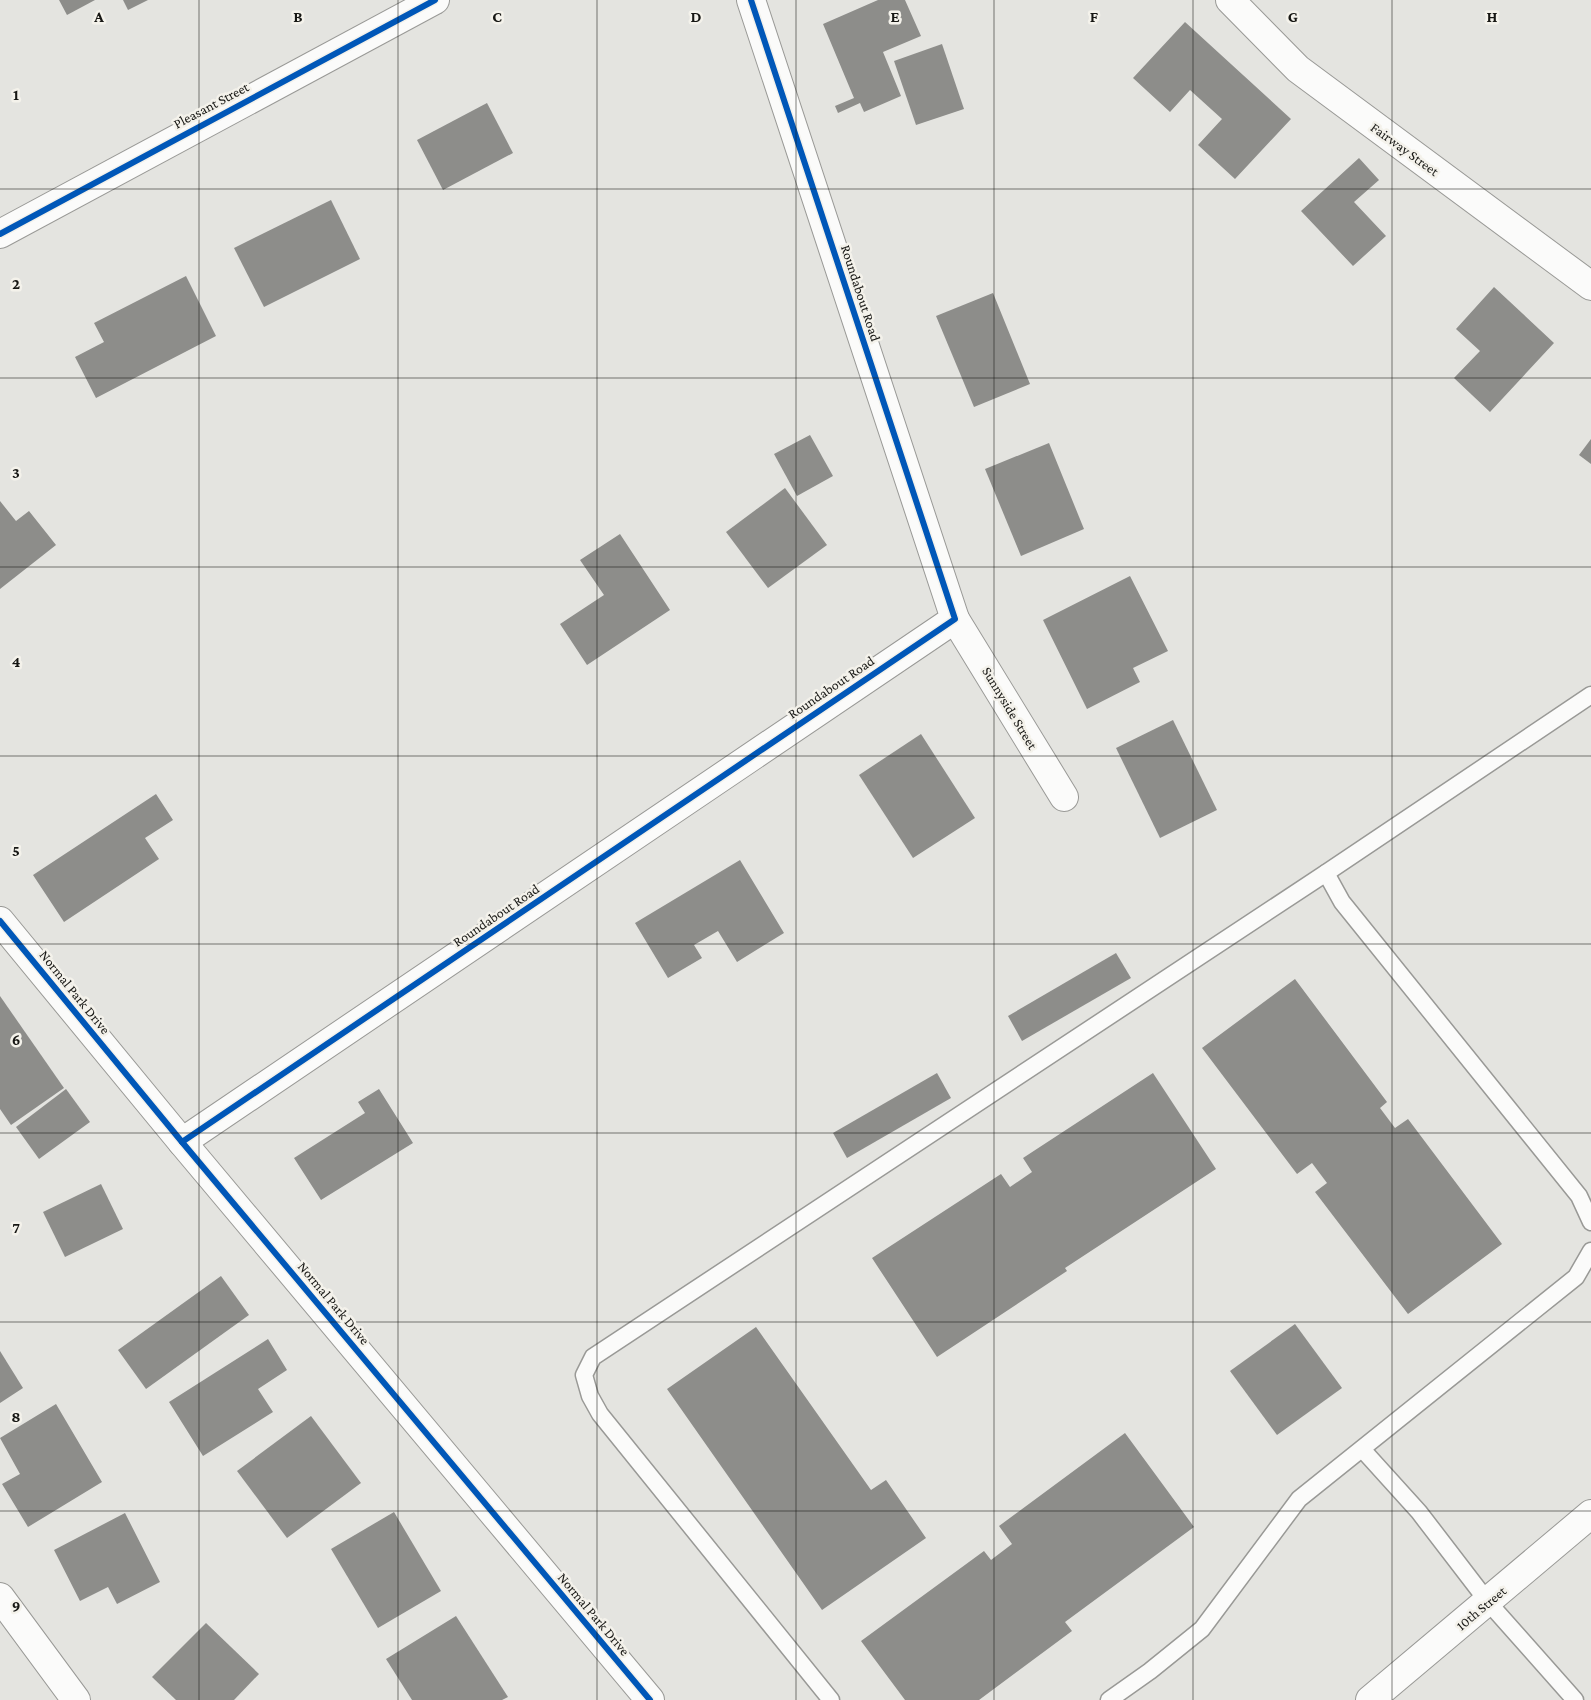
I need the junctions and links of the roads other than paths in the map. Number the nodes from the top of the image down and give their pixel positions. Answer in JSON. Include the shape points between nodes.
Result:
{"nodes":[{"id":1,"x":435,"y":0,"type":"edge"},
{"id":2,"x":750,"y":0,"type":"edge"},
{"id":3,"x":1230,"y":0,"type":"edge"},
{"id":4,"x":0,"y":234,"type":"edge"},
{"id":5,"x":1591,"y":286,"type":"edge"},
{"id":6,"x":955,"y":619,"type":"junction"},
{"id":7,"x":1591,"y":695,"type":"edge"},
{"id":8,"x":1064,"y":797,"type":"dead end"},
{"id":9,"x":1326,"y":873,"type":"junction"},
{"id":10,"x":0,"y":921,"type":"edge"},
{"id":11,"x":182,"y":1142,"type":"junction"},
{"id":12,"x":1591,"y":1222,"type":"edge"},
{"id":13,"x":1591,"y":1251,"type":"edge"},
{"id":14,"x":1362,"y":1449,"type":"junction"},
{"id":15,"x":1591,"y":1514,"type":"edge"},
{"id":16,"x":0,"y":1597,"type":"edge"},
{"id":17,"x":1488,"y":1602,"type":"junction"},
{"id":18,"x":76,"y":1700,"type":"edge"},
{"id":19,"x":650,"y":1700,"type":"edge"},
{"id":20,"x":831,"y":1700,"type":"edge"},
{"id":21,"x":1110,"y":1700,"type":"edge"},
{"id":22,"x":1370,"y":1700,"type":"edge"},
{"id":23,"x":1575,"y":1700,"type":"edge"}],
"edges":[{"from":1,"to":4,"type":"street","name":"Pleasant Street"},
{"from":2,"to":6,"type":"street","name":"Roundabout Road"},
{"from":3,"to":5,"type":"street","name":"Fairway Street","via":[[1298,69]]},
{"from":6,"to":8,"type":"street","name":"Sunnyside Street"},
{"from":6,"to":11,"type":"street","name":"Roundabout Road"},
{"from":7,"to":9,"type":"lane"},
{"from":9,"to":12,"type":"lane","via":[[1342,902],[1579,1196]]},
{"from":9,"to":20,"type":"lane","via":[[593,1357],[584,1375],[600,1414]]},
{"from":10,"to":11,"type":"street","name":"Normal Park Drive"},
{"from":11,"to":19,"type":"street","name":"Normal Park Drive"},
{"from":13,"to":14,"type":"lane","via":[[1576,1277]]},
{"from":14,"to":17,"type":"lane","via":[[1419,1512]]},
{"from":14,"to":21,"type":"lane","via":[[1299,1499],[1202,1629]]},
{"from":15,"to":17,"type":"street","name":"10th Street"},
{"from":16,"to":18,"type":"street"},
{"from":17,"to":22,"type":"street","name":"10th Street"},
{"from":17,"to":23,"type":"lane"}]}
